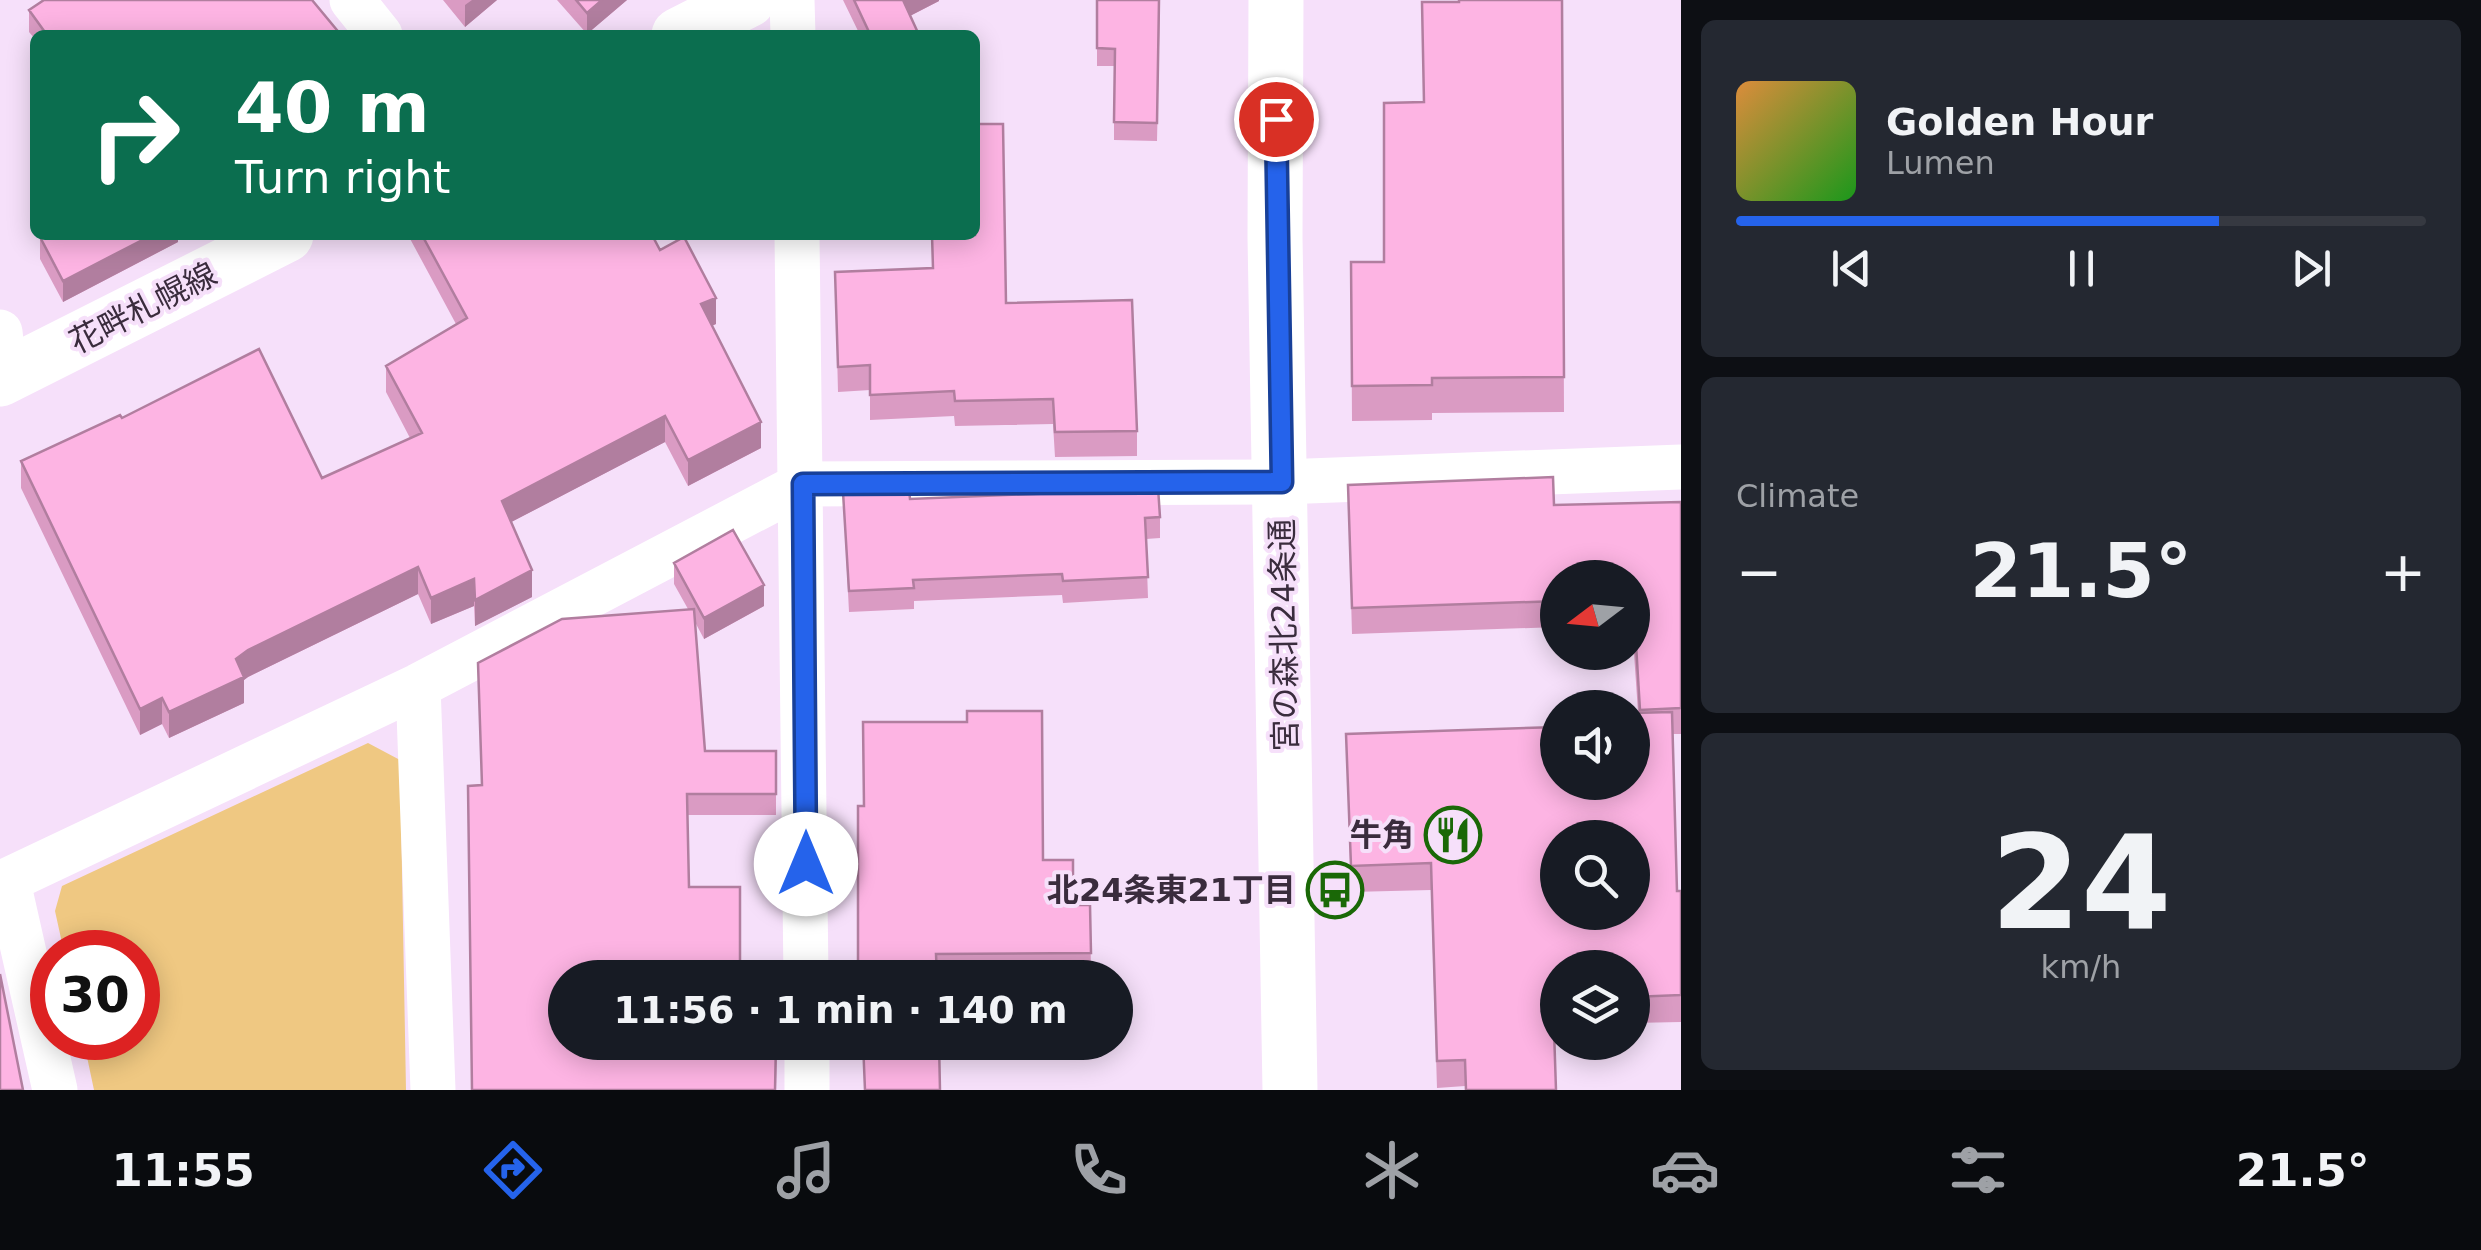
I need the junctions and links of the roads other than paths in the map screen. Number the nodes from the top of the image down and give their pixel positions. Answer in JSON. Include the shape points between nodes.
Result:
{"nodes":[{"id":1,"x":352,"y":0,"type":"edge"},
{"id":2,"x":748,"y":0,"type":"edge"},
{"id":3,"x":792,"y":0,"type":"edge"},
{"id":4,"x":1276,"y":0,"type":"edge"},
{"id":5,"x":376,"y":30,"type":"edge"},
{"id":6,"x":689,"y":30,"type":"edge"},
{"id":7,"x":792,"y":30,"type":"edge"},
{"id":8,"x":275,"y":240,"type":"edge"},
{"id":9,"x":797,"y":240,"type":"edge"},
{"id":10,"x":2,"y":363,"type":"edge"},
{"id":11,"x":1681,"y":467,"type":"edge"},
{"id":12,"x":1282,"y":482,"type":"junction"},
{"id":13,"x":803,"y":484,"type":"junction"},
{"id":14,"x":418,"y":686,"type":"junction"},
{"id":15,"x":4,"y":883,"type":"edge"},
{"id":16,"x":806,"y":960,"type":"edge"},
{"id":17,"x":807,"y":1060,"type":"edge"},
{"id":18,"x":55,"y":1090,"type":"edge"},
{"id":19,"x":432,"y":1090,"type":"edge"},
{"id":20,"x":807,"y":1090,"type":"edge"},
{"id":21,"x":1290,"y":1090,"type":"edge"}],
"edges":[{"from":1,"to":5,"type":"street"},
{"from":2,"to":6,"type":"street"},
{"from":3,"to":7,"type":"street"},
{"from":4,"to":12,"type":"street","name":"宮の森北24条通"},
{"from":8,"to":10,"type":"street","name":"花畔札幌線"},
{"from":9,"to":13,"type":"street"},
{"from":11,"to":12,"type":"street"},
{"from":12,"to":13,"type":"street"},
{"from":12,"to":21,"type":"street","name":"宮の森北24条通"},
{"from":13,"to":14,"type":"street"},
{"from":13,"to":16,"type":"street"},
{"from":14,"to":15,"type":"street"},
{"from":14,"to":19,"type":"street"},
{"from":15,"to":18,"type":"street"},
{"from":17,"to":20,"type":"street"}]}
